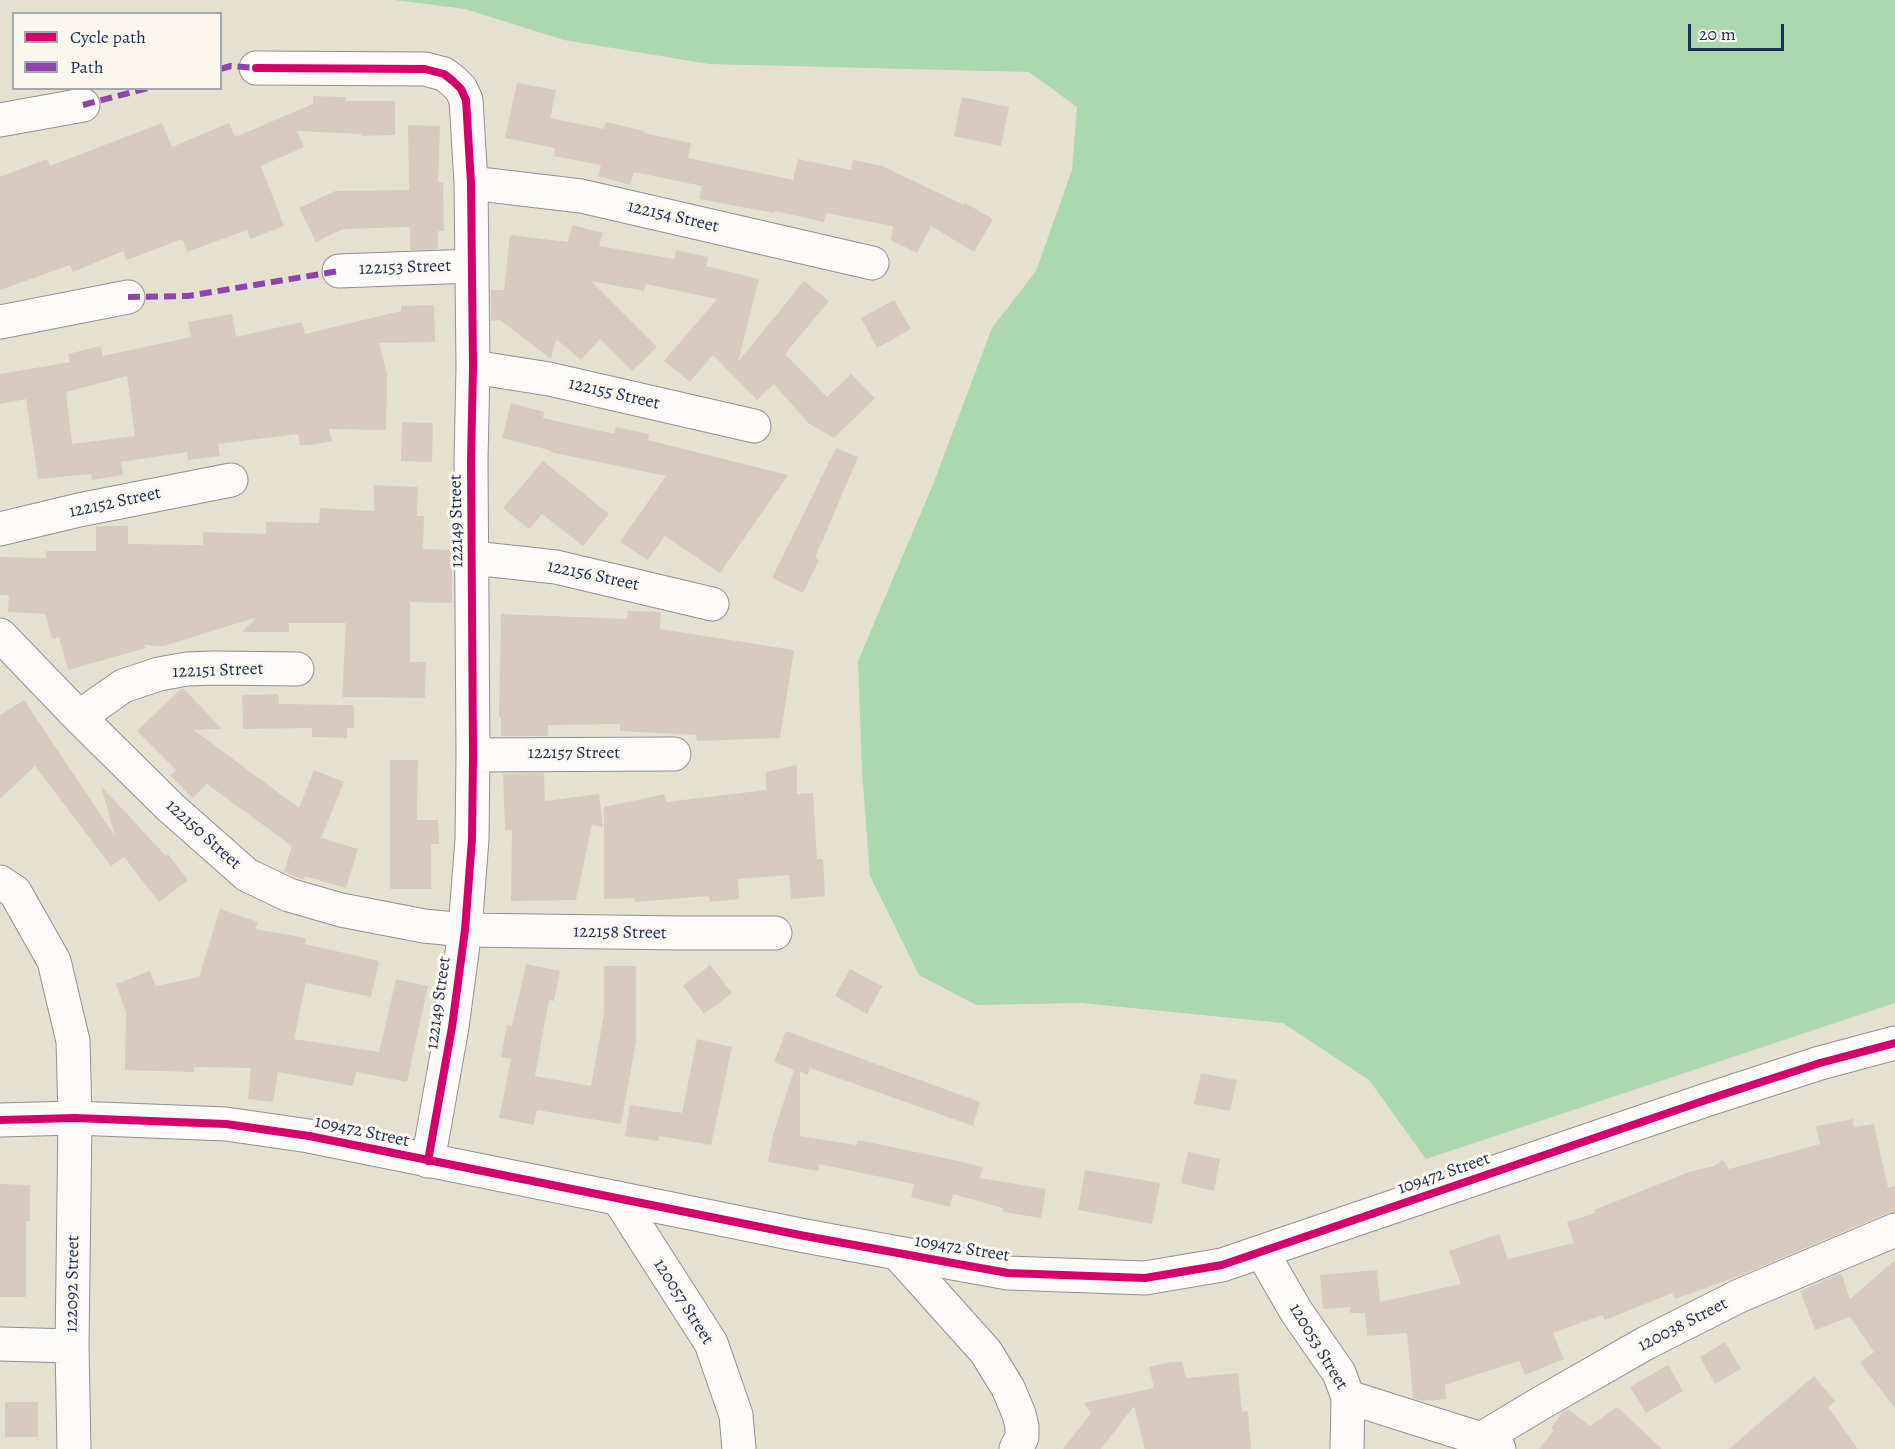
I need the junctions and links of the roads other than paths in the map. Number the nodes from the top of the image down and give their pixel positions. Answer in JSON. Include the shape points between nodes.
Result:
{"nodes":[{"id":1,"x":256,"y":68,"type":"dead end"},
{"id":2,"x":83,"y":105,"type":"dead end"},
{"id":3,"x":0,"y":120,"type":"edge"},
{"id":4,"x":471,"y":183,"type":"junction"},
{"id":5,"x":872,"y":263,"type":"dead end"},
{"id":6,"x":472,"y":266,"type":"junction"},
{"id":7,"x":339,"y":271,"type":"dead end"},
{"id":8,"x":128,"y":297,"type":"dead end"},
{"id":9,"x":0,"y":322,"type":"edge"},
{"id":10,"x":472,"y":367,"type":"junction"},
{"id":11,"x":754,"y":426,"type":"dead end"},
{"id":12,"x":231,"y":480,"type":"dead end"},
{"id":13,"x":0,"y":529,"type":"edge"},
{"id":14,"x":472,"y":558,"type":"junction"},
{"id":15,"x":712,"y":604,"type":"dead end"},
{"id":16,"x":0,"y":635,"type":"edge"},
{"id":17,"x":297,"y":669,"type":"dead end"},
{"id":18,"x":79,"y":717,"type":"junction"},
{"id":19,"x":674,"y":754,"type":"dead end"},
{"id":20,"x":473,"y":755,"type":"junction"},
{"id":21,"x":0,"y":882,"type":"edge"},
{"id":22,"x":465,"y":930,"type":"junction"},
{"id":23,"x":775,"y":933,"type":"dead end"},
{"id":24,"x":1895,"y":1043,"type":"edge"},
{"id":25,"x":75,"y":1118,"type":"junction"},
{"id":26,"x":0,"y":1120,"type":"edge"},
{"id":27,"x":428,"y":1161,"type":"junction"},
{"id":28,"x":618,"y":1198,"type":"junction"},
{"id":29,"x":1895,"y":1230,"type":"edge"},
{"id":30,"x":1262,"y":1252,"type":"junction"},
{"id":31,"x":899,"y":1255,"type":"junction"},
{"id":32,"x":0,"y":1344,"type":"edge"},
{"id":33,"x":72,"y":1346,"type":"junction"},
{"id":34,"x":1348,"y":1397,"type":"junction"},
{"id":35,"x":1490,"y":1444,"type":"edge"},
{"id":36,"x":74,"y":1449,"type":"edge"},
{"id":37,"x":739,"y":1449,"type":"edge"},
{"id":38,"x":1016,"y":1449,"type":"edge"},
{"id":39,"x":1347,"y":1449,"type":"edge"}],
"edges":[{"from":1,"to":4,"type":"street","name":"122149 Street","via":[[425,69],[444,74],[461,89],[466,100]]},
{"from":2,"to":3,"type":"street"},
{"from":4,"to":5,"type":"street","name":"122154 Street","via":[[581,196]]},
{"from":4,"to":6,"type":"street","name":"122149 Street"},
{"from":6,"to":7,"type":"street","name":"122153 Street"},
{"from":6,"to":10,"type":"street","name":"122149 Street"},
{"from":8,"to":9,"type":"street"},
{"from":10,"to":11,"type":"street","name":"122155 Street","via":[[549,379]]},
{"from":10,"to":14,"type":"street","name":"122149 Street"},
{"from":12,"to":13,"type":"street","name":"122152 Street"},
{"from":14,"to":15,"type":"street","name":"122156 Street","via":[[556,567]]},
{"from":14,"to":20,"type":"street","name":"122149 Street"},
{"from":16,"to":18,"type":"street","name":"122150 Street"},
{"from":17,"to":18,"type":"street","name":"122151 Street","via":[[214,668],[159,674],[123,686]]},
{"from":18,"to":22,"type":"street","name":"122150 Street","via":[[170,807],[247,875],[289,895],[341,910]]},
{"from":19,"to":20,"type":"street","name":"122157 Street"},
{"from":20,"to":22,"type":"street","name":"122149 Street"},
{"from":21,"to":25,"type":"street","name":"122092 Street","via":[[15,892],[54,961],[73,1041]]},
{"from":22,"to":23,"type":"street","name":"122158 Street"},
{"from":22,"to":27,"type":"street","name":"122149 Street"},
{"from":24,"to":30,"type":"street","name":"109472 Street","via":[[1709,1099]]},
{"from":25,"to":26,"type":"street","name":"109472 Street"},
{"from":25,"to":27,"type":"street","name":"109472 Street","via":[[226,1124],[309,1136]]},
{"from":25,"to":33,"type":"street","name":"122092 Street"},
{"from":27,"to":28,"type":"street","name":"109472 Street"},
{"from":28,"to":31,"type":"street","name":"109472 Street"},
{"from":28,"to":37,"type":"street","name":"120057 Street","via":[[711,1343],[736,1415]]},
{"from":29,"to":35,"type":"street","name":"120038 Street","via":[[1739,1296],[1656,1338],[1541,1403]]},
{"from":30,"to":31,"type":"street","name":"109472 Street","via":[[1222,1265],[1145,1278],[1008,1273]]},
{"from":30,"to":34,"type":"street","name":"120053 Street","via":[[1301,1320],[1339,1373]]},
{"from":31,"to":38,"type":"street","via":[[986,1352],[1008,1388],[1022,1427]]},
{"from":32,"to":33,"type":"street"},
{"from":33,"to":36,"type":"street","name":"122092 Street"},
{"from":34,"to":35,"type":"street"},
{"from":34,"to":39,"type":"street","name":"120053 Street"}]}
